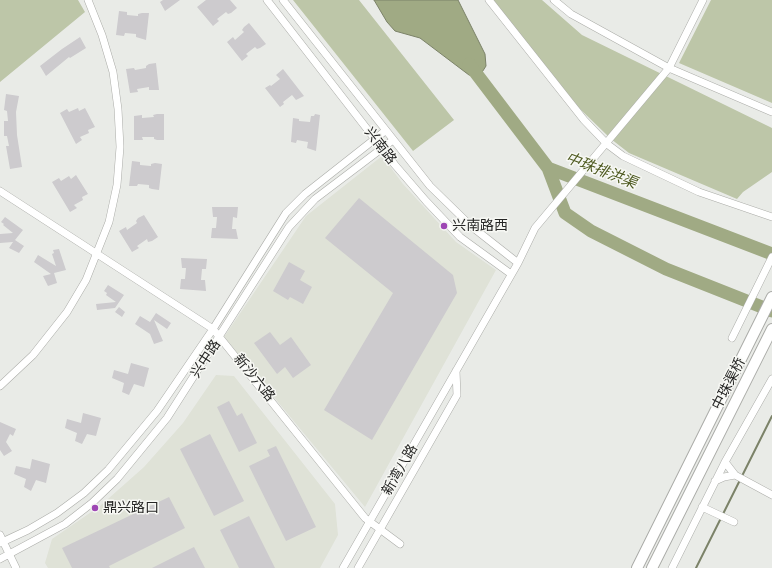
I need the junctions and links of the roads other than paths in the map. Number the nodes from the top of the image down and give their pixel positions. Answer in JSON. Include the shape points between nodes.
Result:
{"nodes":[{"id":1,"x":88,"y":0,"type":"edge"},
{"id":2,"x":267,"y":0,"type":"edge"},
{"id":3,"x":283,"y":0,"type":"edge"},
{"id":4,"x":489,"y":0,"type":"edge"},
{"id":5,"x":554,"y":0,"type":"edge"},
{"id":6,"x":703,"y":0,"type":"edge"},
{"id":7,"x":669,"y":68,"type":"junction"},
{"id":8,"x":772,"y":112,"type":"edge"},
{"id":9,"x":385,"y":130,"type":"junction"},
{"id":10,"x":375,"y":138,"type":"junction"},
{"id":11,"x":393,"y":140,"type":"junction"},
{"id":12,"x":607,"y":144,"type":"junction"},
{"id":13,"x":382,"y":148,"type":"junction"},
{"id":14,"x":0,"y":191,"type":"edge"},
{"id":15,"x":772,"y":217,"type":"edge"},
{"id":16,"x":98,"y":254,"type":"junction"},
{"id":17,"x":772,"y":258,"type":"edge"},
{"id":18,"x":518,"y":262,"type":"junction"},
{"id":19,"x":511,"y":274,"type":"junction"},
{"id":20,"x":772,"y":297,"type":"edge"},
{"id":21,"x":213,"y":329,"type":"junction"},
{"id":22,"x":772,"y":329,"type":"edge"},
{"id":23,"x":221,"y":336,"type":"junction"},
{"id":24,"x":732,"y":338,"type":"dead end"},
{"id":25,"x":456,"y":371,"type":"junction"},
{"id":26,"x":771,"y":381,"type":"edge"},
{"id":27,"x":0,"y":386,"type":"edge"},
{"id":28,"x":725,"y":462,"type":"junction"},
{"id":29,"x":735,"y":475,"type":"junction"},
{"id":30,"x":715,"y":481,"type":"junction"},
{"id":31,"x":772,"y":495,"type":"edge"},
{"id":32,"x":702,"y":507,"type":"junction"},
{"id":33,"x":370,"y":521,"type":"junction"},
{"id":34,"x":734,"y":522,"type":"dead end"},
{"id":35,"x":380,"y":529,"type":"junction"},
{"id":36,"x":1,"y":540,"type":"edge"},
{"id":37,"x":400,"y":544,"type":"dead end"},
{"id":38,"x":9,"y":554,"type":"junction"},
{"id":39,"x":0,"y":559,"type":"edge"},
{"id":40,"x":16,"y":568,"type":"edge"},
{"id":41,"x":343,"y":568,"type":"edge"},
{"id":42,"x":358,"y":568,"type":"edge"},
{"id":43,"x":637,"y":568,"type":"edge"},
{"id":44,"x":652,"y":568,"type":"edge"},
{"id":45,"x":672,"y":568,"type":"edge"}],
"edges":[{"from":1,"to":16,"type":"street","via":[[113,72],[120,147],[109,222]]},
{"from":2,"to":10,"type":"street","name":"兴南路"},
{"from":3,"to":9,"type":"street","name":"兴南路"},
{"from":4,"to":12,"type":"street","via":[[584,120]]},
{"from":5,"to":7,"type":"street","via":[[571,14]]},
{"from":6,"to":7,"type":"street","name":"新湾八路"},
{"from":7,"to":8,"type":"street"},
{"from":7,"to":12,"type":"street","name":"新湾八路"},
{"from":9,"to":10,"type":"street","name":"兴中路"},
{"from":9,"to":11,"type":"street","name":"兴南路"},
{"from":10,"to":13,"type":"street","name":"兴南路"},
{"from":10,"to":21,"type":"street","name":"兴中路","via":[[305,194],[286,213]]},
{"from":11,"to":13,"type":"street","name":"兴中路"},
{"from":11,"to":18,"type":"street","name":"兴南路","via":[[456,213]]},
{"from":12,"to":15,"type":"street","via":[[623,156],[699,192]]},
{"from":12,"to":18,"type":"street","name":"新湾八路","via":[[535,228]]},
{"from":13,"to":19,"type":"street","name":"兴南路","via":[[417,191],[460,237]]},
{"from":13,"to":23,"type":"street","name":"兴中路","via":[[315,199],[289,228]]},
{"from":14,"to":16,"type":"street","name":"新沙六路"},
{"from":16,"to":21,"type":"street","name":"新沙六路"},
{"from":16,"to":27,"type":"street","via":[[80,290],[56,327]]},
{"from":17,"to":24,"type":"street"},
{"from":18,"to":19,"type":"street","name":"新湾八路"},
{"from":19,"to":25,"type":"street","name":"新湾八路"},
{"from":20,"to":43,"type":"highway","name":"中珠渠桥"},
{"from":21,"to":23,"type":"street","name":"新沙六路"},
{"from":21,"to":36,"type":"street","name":"兴中路","via":[[157,411],[108,470],[84,493],[57,513],[28,530]]},
{"from":22,"to":44,"type":"highway","name":"中珠渠桥"},
{"from":23,"to":33,"type":"street","name":"新沙六路"},
{"from":23,"to":38,"type":"street","name":"兴中路","via":[[167,418],[117,479],[92,503],[64,524]]},
{"from":25,"to":33,"type":"street","name":"新湾八路"},
{"from":25,"to":35,"type":"street","name":"新湾八路","via":[[457,395]]},
{"from":26,"to":28,"type":"street"},
{"from":28,"to":29,"type":"street"},
{"from":28,"to":30,"type":"street"},
{"from":29,"to":30,"type":"street"},
{"from":29,"to":31,"type":"street"},
{"from":30,"to":32,"type":"street"},
{"from":32,"to":34,"type":"street"},
{"from":32,"to":45,"type":"street"},
{"from":33,"to":35,"type":"street","name":"新沙六路"},
{"from":33,"to":41,"type":"street","name":"新湾八路"},
{"from":35,"to":37,"type":"street","name":"新沙六路"},
{"from":35,"to":42,"type":"street","name":"新湾八路"},
{"from":36,"to":38,"type":"street"},
{"from":38,"to":39,"type":"street","name":"兴中路"},
{"from":38,"to":40,"type":"street"}]}
